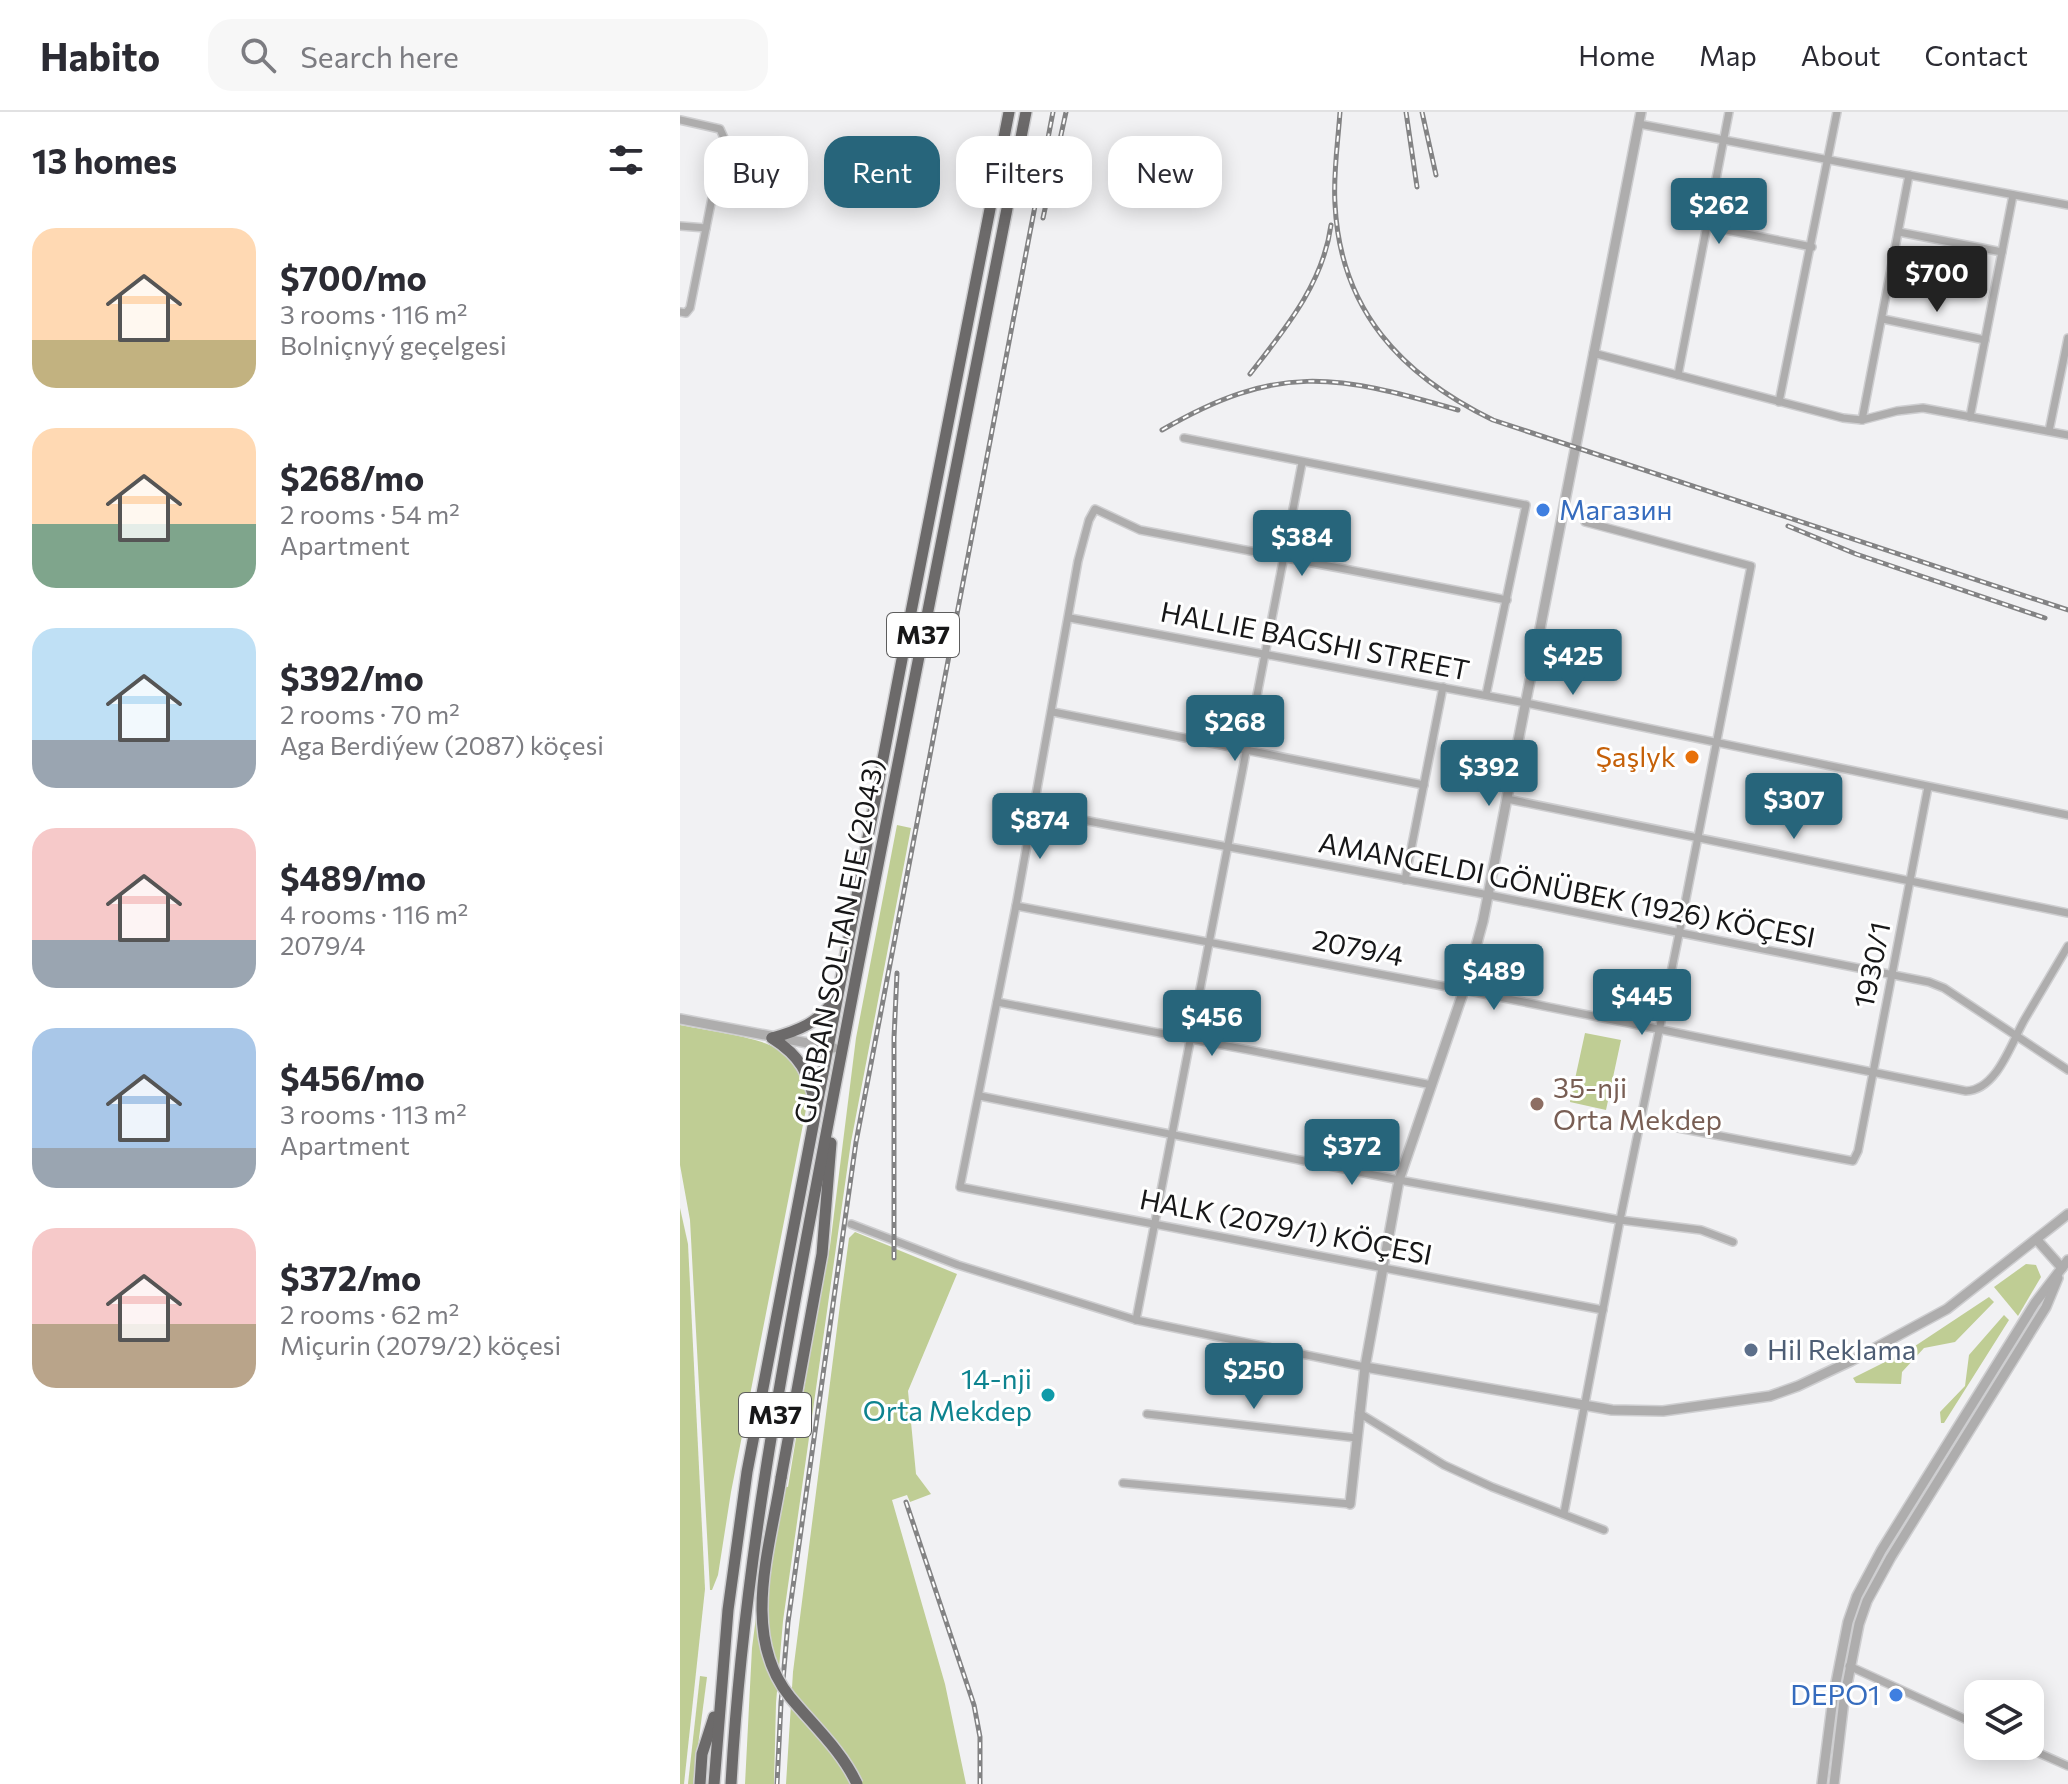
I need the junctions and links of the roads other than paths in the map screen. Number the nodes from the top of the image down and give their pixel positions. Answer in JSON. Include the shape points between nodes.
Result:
{"nodes":[{"id":1,"x":1009,"y":112,"type":"edge"},
{"id":2,"x":1026,"y":112,"type":"edge"},
{"id":3,"x":1641,"y":112,"type":"edge"},
{"id":4,"x":1729,"y":112,"type":"edge"},
{"id":5,"x":1837,"y":112,"type":"edge"},
{"id":6,"x":680,"y":120,"type":"edge"},
{"id":7,"x":1639,"y":124,"type":"junction"},
{"id":8,"x":1723,"y":141,"type":"junction"},
{"id":9,"x":1829,"y":161,"type":"junction"},
{"id":10,"x":1909,"y":175,"type":"junction"},
{"id":11,"x":2013,"y":195,"type":"junction"},
{"id":12,"x":2068,"y":205,"type":"edge"},
{"id":13,"x":680,"y":226,"type":"edge"},
{"id":14,"x":1706,"y":226,"type":"junction"},
{"id":15,"x":706,"y":228,"type":"junction"},
{"id":16,"x":1899,"y":232,"type":"junction"},
{"id":17,"x":1812,"y":247,"type":"junction"},
{"id":18,"x":2002,"y":252,"type":"junction"},
{"id":19,"x":680,"y":312,"type":"edge"},
{"id":20,"x":1883,"y":319,"type":"junction"},
{"id":21,"x":2068,"y":338,"type":"edge"},
{"id":22,"x":1985,"y":340,"type":"junction"},
{"id":23,"x":1593,"y":353,"type":"junction"},
{"id":24,"x":1678,"y":375,"type":"junction"},
{"id":25,"x":1779,"y":402,"type":"junction"},
{"id":26,"x":1970,"y":417,"type":"junction"},
{"id":27,"x":1862,"y":420,"type":"junction"},
{"id":28,"x":2049,"y":431,"type":"junction"},
{"id":29,"x":2068,"y":435,"type":"edge"},
{"id":30,"x":1184,"y":438,"type":"dead end"},
{"id":31,"x":1302,"y":463,"type":"junction"},
{"id":32,"x":1585,"y":522,"type":"dead end"},
{"id":33,"x":1283,"y":559,"type":"junction"},
{"id":34,"x":1507,"y":600,"type":"junction"},
{"id":35,"x":1070,"y":618,"type":"junction"},
{"id":36,"x":1266,"y":653,"type":"junction"},
{"id":37,"x":1443,"y":687,"type":"junction"},
{"id":38,"x":1486,"y":695,"type":"junction"},
{"id":39,"x":1526,"y":703,"type":"junction"},
{"id":40,"x":1053,"y":712,"type":"junction"},
{"id":41,"x":1715,"y":740,"type":"junction"},
{"id":42,"x":1248,"y":749,"type":"junction"},
{"id":43,"x":1424,"y":785,"type":"junction"},
{"id":44,"x":1928,"y":787,"type":"junction"},
{"id":45,"x":1507,"y":799,"type":"junction"},
{"id":46,"x":1034,"y":811,"type":"junction"},
{"id":47,"x":2068,"y":815,"type":"edge"},
{"id":48,"x":1696,"y":837,"type":"junction"},
{"id":49,"x":1229,"y":848,"type":"junction"},
{"id":50,"x":1405,"y":880,"type":"junction"},
{"id":51,"x":1912,"y":881,"type":"junction"},
{"id":52,"x":1489,"y":895,"type":"junction"},
{"id":53,"x":1016,"y":906,"type":"junction"},
{"id":54,"x":2068,"y":913,"type":"edge"},
{"id":55,"x":1679,"y":934,"type":"junction"},
{"id":56,"x":1210,"y":942,"type":"junction"},
{"id":57,"x":2068,"y":946,"type":"edge"},
{"id":58,"x":1891,"y":976,"type":"junction"},
{"id":59,"x":1464,"y":990,"type":"junction"},
{"id":60,"x":839,"y":991,"type":"junction"},
{"id":61,"x":997,"y":1002,"type":"junction"},
{"id":62,"x":680,"y":1019,"type":"edge"},
{"id":63,"x":1659,"y":1031,"type":"junction"},
{"id":64,"x":2016,"y":1036,"type":"junction"},
{"id":65,"x":772,"y":1038,"type":"junction"},
{"id":66,"x":1192,"y":1039,"type":"junction"},
{"id":67,"x":827,"y":1047,"type":"junction"},
{"id":68,"x":842,"y":1049,"type":"junction"},
{"id":69,"x":2068,"y":1070,"type":"edge"},
{"id":70,"x":1873,"y":1072,"type":"junction"},
{"id":71,"x":837,"y":1079,"type":"junction"},
{"id":72,"x":1432,"y":1085,"type":"junction"},
{"id":73,"x":980,"y":1096,"type":"junction"},
{"id":74,"x":817,"y":1108,"type":"junction"},
{"id":75,"x":1641,"y":1121,"type":"junction"},
{"id":76,"x":1172,"y":1136,"type":"junction"},
{"id":77,"x":1399,"y":1180,"type":"junction"},
{"id":78,"x":2068,"y":1214,"type":"edge"},
{"id":79,"x":1620,"y":1220,"type":"junction"},
{"id":80,"x":851,"y":1224,"type":"dead end"},
{"id":81,"x":1155,"y":1225,"type":"junction"},
{"id":82,"x":2037,"y":1240,"type":"junction"},
{"id":83,"x":1733,"y":1242,"type":"dead end"},
{"id":84,"x":2065,"y":1264,"type":"edge"},
{"id":85,"x":1382,"y":1268,"type":"junction"},
{"id":86,"x":1603,"y":1310,"type":"junction"},
{"id":87,"x":1136,"y":1320,"type":"junction"},
{"id":88,"x":1365,"y":1367,"type":"junction"},
{"id":89,"x":1585,"y":1405,"type":"junction"},
{"id":90,"x":1359,"y":1413,"type":"junction"},
{"id":91,"x":1147,"y":1414,"type":"dead end"},
{"id":92,"x":1357,"y":1438,"type":"junction"},
{"id":93,"x":1123,"y":1483,"type":"dead end"},
{"id":94,"x":1350,"y":1504,"type":"joint"},
{"id":95,"x":1564,"y":1513,"type":"junction"},
{"id":96,"x":1604,"y":1530,"type":"dead end"},
{"id":97,"x":1839,"y":1663,"type":"junction"},
{"id":98,"x":1850,"y":1667,"type":"junction"},
{"id":99,"x":719,"y":1701,"type":"junction"},
{"id":100,"x":1964,"y":1719,"type":"edge"},
{"id":101,"x":2044,"y":1755,"type":"edge"},
{"id":102,"x":2068,"y":1766,"type":"edge"},
{"id":103,"x":700,"y":1784,"type":"edge"},
{"id":104,"x":714,"y":1784,"type":"edge"},
{"id":105,"x":731,"y":1784,"type":"edge"},
{"id":106,"x":857,"y":1784,"type":"edge"},
{"id":107,"x":1822,"y":1784,"type":"edge"},
{"id":108,"x":1834,"y":1784,"type":"edge"}],
"edges":[{"from":1,"to":60,"type":"highway","name":"GURBAN SOLTAN EJE (2043)","number":"M37"},
{"from":2,"to":68,"type":"highway","name":"GURBAN SOLTAN EJE (2043)","number":"M37"},
{"from":3,"to":7,"type":"street"},
{"from":4,"to":8,"type":"street"},
{"from":5,"to":9,"type":"street"},
{"from":6,"to":15,"type":"street","via":[[723,133]]},
{"from":7,"to":8,"type":"street"},
{"from":7,"to":23,"type":"street"},
{"from":8,"to":9,"type":"street"},
{"from":8,"to":14,"type":"street"},
{"from":9,"to":10,"type":"street"},
{"from":9,"to":17,"type":"street"},
{"from":10,"to":11,"type":"street"},
{"from":10,"to":16,"type":"street"},
{"from":11,"to":12,"type":"street"},
{"from":11,"to":18,"type":"street"},
{"from":13,"to":15,"type":"street"},
{"from":14,"to":17,"type":"street"},
{"from":14,"to":24,"type":"street"},
{"from":15,"to":19,"type":"street","via":[[690,308]]},
{"from":16,"to":18,"type":"street"},
{"from":16,"to":20,"type":"street"},
{"from":17,"to":25,"type":"street"},
{"from":18,"to":22,"type":"street"},
{"from":20,"to":22,"type":"street"},
{"from":20,"to":27,"type":"street"},
{"from":21,"to":28,"type":"street"},
{"from":22,"to":26,"type":"street"},
{"from":23,"to":24,"type":"street"},
{"from":23,"to":39,"type":"street"},
{"from":24,"to":25,"type":"street"},
{"from":25,"to":27,"type":"street"},
{"from":26,"to":27,"type":"street","via":[[1923,408]]},
{"from":26,"to":28,"type":"street"},
{"from":28,"to":29,"type":"street"},
{"from":30,"to":31,"type":"street"},
{"from":31,"to":33,"type":"street"},
{"from":31,"to":34,"type":"street","via":[[1526,505]]},
{"from":32,"to":41,"type":"street","via":[[1751,566]]},
{"from":33,"to":34,"type":"street"},
{"from":33,"to":35,"type":"street","via":[[1140,530],[1095,509],[1078,561]]},
{"from":33,"to":36,"type":"street"},
{"from":34,"to":38,"type":"street"},
{"from":35,"to":36,"type":"street","name":"HALLIE BAGSHI STREET"},
{"from":35,"to":40,"type":"street"},
{"from":36,"to":37,"type":"street","name":"HALLIE BAGSHI STREET"},
{"from":36,"to":42,"type":"street"},
{"from":37,"to":38,"type":"street","name":"HALLIE BAGSHI STREET"},
{"from":37,"to":43,"type":"street"},
{"from":38,"to":39,"type":"street","name":"HALLIE BAGSHI STREET"},
{"from":39,"to":41,"type":"street","name":"HALLIE BAGSHI STREET"},
{"from":39,"to":45,"type":"street"},
{"from":40,"to":42,"type":"street"},
{"from":40,"to":46,"type":"street"},
{"from":41,"to":44,"type":"street","name":"HALLIE BAGSHI STREET"},
{"from":41,"to":48,"type":"street"},
{"from":42,"to":43,"type":"street"},
{"from":42,"to":49,"type":"street"},
{"from":43,"to":50,"type":"street"},
{"from":44,"to":47,"type":"street","name":"HALLIE BAGSHI STREET"},
{"from":44,"to":51,"type":"street","name":"1930/1"},
{"from":45,"to":48,"type":"street"},
{"from":45,"to":52,"type":"street"},
{"from":46,"to":49,"type":"street","name":"AMANGELDI GÖNÜBEK (1926) KÖÇESI"},
{"from":46,"to":53,"type":"street"},
{"from":48,"to":51,"type":"street"},
{"from":48,"to":55,"type":"street"},
{"from":49,"to":50,"type":"street","name":"AMANGELDI GÖNÜBEK (1926) KÖÇESI"},
{"from":49,"to":56,"type":"street"},
{"from":50,"to":52,"type":"street","name":"AMANGELDI GÖNÜBEK (1926) KÖÇESI"},
{"from":51,"to":54,"type":"street"},
{"from":51,"to":58,"type":"street","name":"1930/1"},
{"from":52,"to":55,"type":"street","name":"AMANGELDI GÖNÜBEK (1926) KÖÇESI"},
{"from":52,"to":59,"type":"street"},
{"from":53,"to":56,"type":"street","name":"2079/4","number":"2079/4"},
{"from":53,"to":61,"type":"street"},
{"from":55,"to":58,"type":"street","name":"AMANGELDI GÖNÜBEK (1926) KÖÇESI"},
{"from":55,"to":63,"type":"street"},
{"from":56,"to":59,"type":"street","name":"2079/4","number":"2079/4"},
{"from":56,"to":66,"type":"street"},
{"from":57,"to":64,"type":"street"},
{"from":58,"to":64,"type":"street","name":"AMANGELDI GÖNÜBEK (1926) KÖÇESI","via":[[1936,984]]},
{"from":58,"to":70,"type":"street","name":"1930/1"},
{"from":59,"to":63,"type":"street","name":"2079/4","number":"2079/4"},
{"from":59,"to":72,"type":"street"},
{"from":60,"to":65,"type":"highway","via":[[810,1024]]},
{"from":60,"to":67,"type":"highway","name":"GURBAN SOLTAN EJE (2043)","number":"M37"},
{"from":61,"to":66,"type":"street"},
{"from":61,"to":73,"type":"street"},
{"from":62,"to":65,"type":"street"},
{"from":63,"to":70,"type":"street","name":"2079/4","number":"2079/4"},
{"from":63,"to":75,"type":"street"},
{"from":64,"to":69,"type":"street","name":"AMANGELDI GÖNÜBEK (1926) KÖÇESI"},
{"from":64,"to":70,"type":"street","name":"2079/4","number":"2079/4","via":[[2012,1050],[1974,1091]]},
{"from":65,"to":67,"type":"street"},
{"from":65,"to":74,"type":"highway","name":"GURBAN SOLTAN EJE (2043)","via":[[801,1063]]},
{"from":66,"to":72,"type":"street"},
{"from":66,"to":76,"type":"street"},
{"from":67,"to":68,"type":"street"},
{"from":67,"to":74,"type":"highway","name":"GURBAN SOLTAN EJE (2043)","number":"M37"},
{"from":68,"to":71,"type":"highway","name":"GURBAN SOLTAN EJE (2043)","number":"M37"},
{"from":70,"to":75,"type":"street","name":"1930/1","via":[[1858,1151],[1849,1162]]},
{"from":71,"to":105,"type":"highway","name":"GURBAN SOLTAN EJE (2043)","number":"M37","via":[[765,1477],[746,1611]]},
{"from":71,"to":106,"type":"highway","bridge":true,"via":[[822,1254],[761,1598],[773,1670]]},
{"from":72,"to":77,"type":"street"},
{"from":73,"to":76,"type":"street"},
{"from":73,"to":81,"type":"street","name":"HALK (2079/1) KÖÇESI","via":[[960,1187]]},
{"from":74,"to":99,"type":"highway","name":"GURBAN SOLTAN EJE (2043)","number":"M37","via":[[747,1472]]},
{"from":75,"to":79,"type":"street"},
{"from":76,"to":77,"type":"street"},
{"from":76,"to":81,"type":"street"},
{"from":77,"to":79,"type":"street"},
{"from":77,"to":85,"type":"street"},
{"from":78,"to":82,"type":"street"},
{"from":79,"to":83,"type":"street","via":[[1701,1230]]},
{"from":79,"to":86,"type":"street"},
{"from":80,"to":87,"type":"street","via":[[958,1265]]},
{"from":81,"to":85,"type":"street","name":"HALK (2079/1) KÖÇESI"},
{"from":81,"to":87,"type":"street"},
{"from":82,"to":84,"type":"street"},
{"from":82,"to":89,"type":"street","via":[[1947,1309],[1783,1393],[1663,1411]]},
{"from":84,"to":97,"type":"street","via":[[2035,1303],[1881,1551],[1852,1609]]},
{"from":84,"to":98,"type":"street","via":[[2046,1307],[1867,1601]]},
{"from":85,"to":86,"type":"street","name":"HALK (2079/1) KÖÇESI"},
{"from":85,"to":88,"type":"street"},
{"from":86,"to":89,"type":"street"},
{"from":87,"to":88,"type":"street"},
{"from":88,"to":89,"type":"street"},
{"from":88,"to":90,"type":"street"},
{"from":89,"to":95,"type":"street"},
{"from":90,"to":92,"type":"street"},
{"from":90,"to":95,"type":"street","via":[[1444,1465]]},
{"from":91,"to":92,"type":"street"},
{"from":92,"to":94,"type":"street"},
{"from":93,"to":94,"type":"street"},
{"from":95,"to":96,"type":"street"},
{"from":97,"to":98,"type":"street"},
{"from":97,"to":107,"type":"street"},
{"from":98,"to":100,"type":"street"},
{"from":98,"to":108,"type":"street"},
{"from":99,"to":103,"type":"highway","via":[[702,1754]]},
{"from":99,"to":104,"type":"highway","name":"GURBAN SOLTAN EJE (2043)","number":"M37"},
{"from":101,"to":102,"type":"street"}]}
